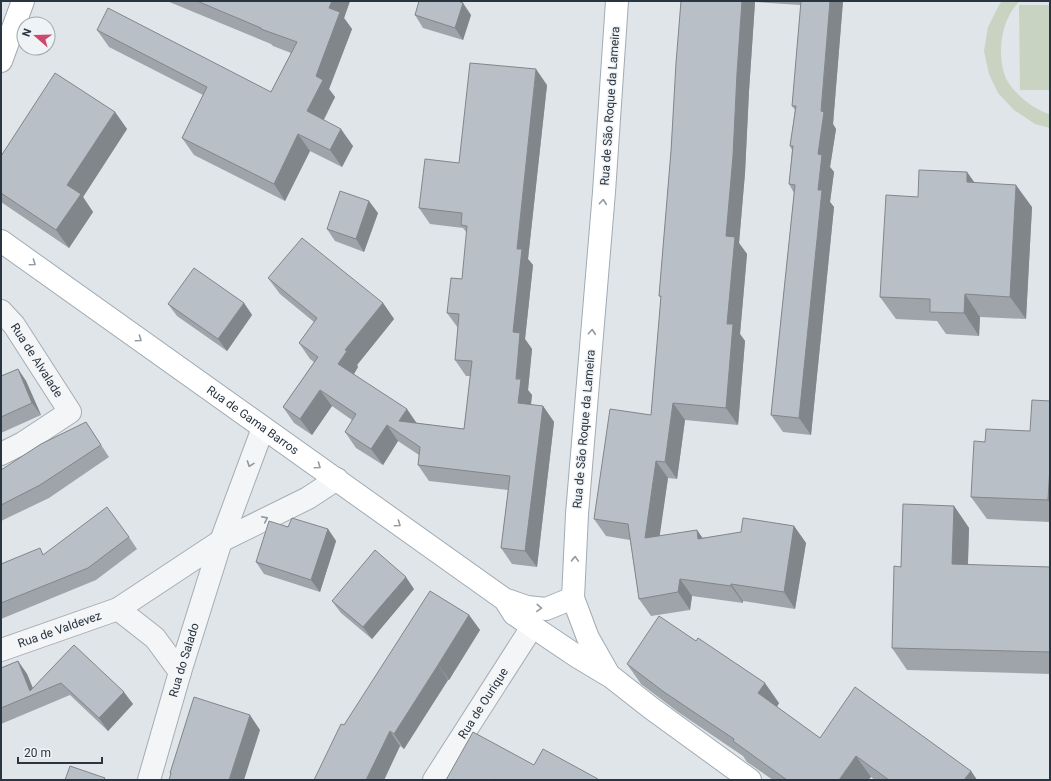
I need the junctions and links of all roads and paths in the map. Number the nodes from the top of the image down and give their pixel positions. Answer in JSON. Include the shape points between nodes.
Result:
{"nodes":[{"id":1,"x":23,"y":1,"type":"edge"},
{"id":2,"x":617,"y":1,"type":"edge"},
{"id":3,"x":1,"y":61,"type":"edge"},
{"id":4,"x":1,"y":241,"type":"edge"},
{"id":5,"x":1,"y":311,"type":"edge"},
{"id":6,"x":264,"y":428,"type":"junction"},
{"id":7,"x":1,"y":454,"type":"edge"},
{"id":8,"x":336,"y":479,"type":"junction"},
{"id":9,"x":221,"y":541,"type":"junction"},
{"id":10,"x":504,"y":598,"type":"junction"},
{"id":11,"x":573,"y":598,"type":"junction"},
{"id":12,"x":118,"y":609,"type":"junction"},
{"id":13,"x":532,"y":627,"type":"junction"},
{"id":14,"x":1,"y":650,"type":"edge"},
{"id":15,"x":180,"y":672,"type":"junction"},
{"id":16,"x":609,"y":675,"type":"junction"},
{"id":17,"x":149,"y":780,"type":"edge"},
{"id":18,"x":434,"y":780,"type":"edge"},
{"id":19,"x":750,"y":780,"type":"edge"}],
"edges":[{"from":1,"to":3,"type":"main road"},
{"from":11,"to":2,"type":"main road","name":"Rua de São Roque da Lameira","one_way":true,"via":[[577,514]]},
{"from":4,"to":6,"type":"main road","name":"Rua de Gama Barros","one_way":true},
{"from":5,"to":7,"type":"street","name":"Rua de Alvalade","via":[[14,324],[70,412],[23,443]]},
{"from":6,"to":8,"type":"main road","name":"Rua de Gama Barros","one_way":true},
{"from":6,"to":9,"type":"street","name":"Rua do Salado","one_way":true},
{"from":9,"to":8,"type":"street","one_way":true,"via":[[308,498]]},
{"from":8,"to":10,"type":"main road","name":"Rua de Gama Barros","one_way":true},
{"from":9,"to":12,"type":"street","name":"Rua de Valdevez"},
{"from":9,"to":15,"type":"street","name":"Rua do Salado"},
{"from":10,"to":11,"type":"main road","name":"Rua de Gama Barros","one_way":true,"via":[[527,607],[546,608]]},
{"from":10,"to":13,"type":"main road","name":"Rua de Gama Barros","via":[[514,614]]},
{"from":11,"to":16,"type":"main road","name":"Rua de São Roque da Lameira","via":[[588,638]]},
{"from":12,"to":14,"type":"street","name":"Rua de Valdevez"},
{"from":12,"to":15,"type":"street","name":"Rua de Valdevez","via":[[155,638]]},
{"from":13,"to":16,"type":"main road","name":"Rua de Gama Barros"},
{"from":13,"to":18,"type":"street","name":"Rua de Ourique"},
{"from":15,"to":17,"type":"street","name":"Rua do Salado"},
{"from":16,"to":19,"type":"main road","name":"Rua de São Roque da Lameira"}]}
